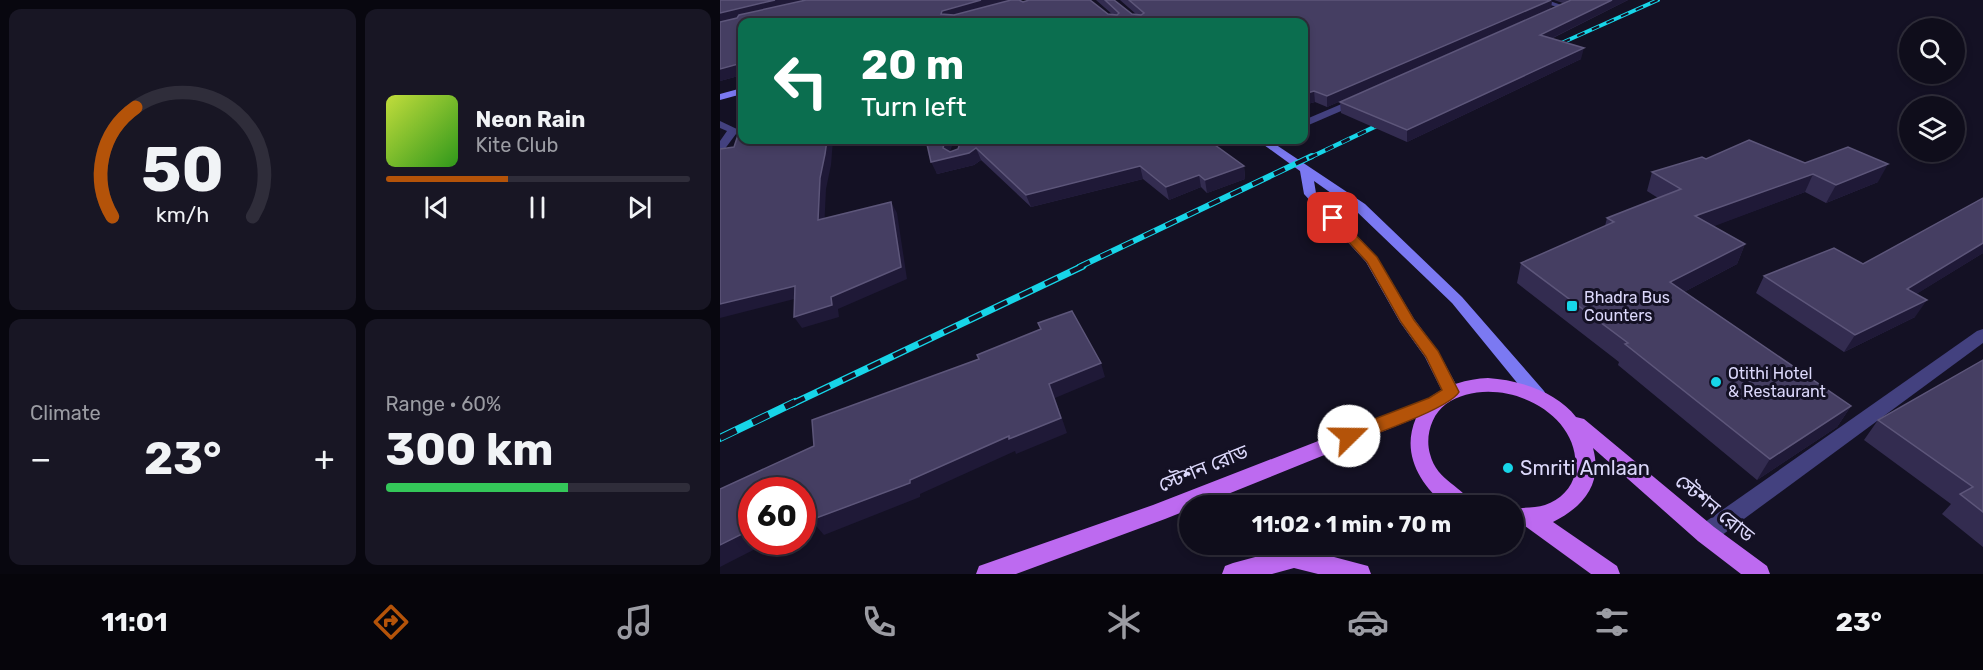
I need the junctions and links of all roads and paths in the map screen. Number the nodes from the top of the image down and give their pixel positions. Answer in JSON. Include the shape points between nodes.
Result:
{"nodes":[{"id":1,"x":1539,"y":0,"type":"edge"},
{"id":2,"x":1553,"y":12,"type":"edge"},
{"id":3,"x":738,"y":84,"type":"edge"},
{"id":4,"x":720,"y":90,"type":"edge"},
{"id":5,"x":738,"y":92,"type":"edge"},
{"id":6,"x":1367,"y":96,"type":"edge"},
{"id":7,"x":720,"y":97,"type":"edge"},
{"id":8,"x":1308,"y":122,"type":"edge"},
{"id":9,"x":720,"y":124,"type":"edge"},
{"id":10,"x":1271,"y":144,"type":"edge"},
{"id":11,"x":720,"y":148,"type":"edge"},
{"id":12,"x":1305,"y":171,"type":"junction"},
{"id":13,"x":1983,"y":335,"type":"edge"},
{"id":14,"x":1538,"y":396,"type":"junction"},
{"id":15,"x":1443,"y":397,"type":"junction"},
{"id":16,"x":1558,"y":409,"type":"junction"},
{"id":17,"x":1448,"y":495,"type":"edge"},
{"id":18,"x":1524,"y":519,"type":"edge"},
{"id":19,"x":1524,"y":520,"type":"edge"},
{"id":20,"x":1706,"y":534,"type":"junction"},
{"id":21,"x":1301,"y":555,"type":"edge"},
{"id":22,"x":1293,"y":557,"type":"junction"},
{"id":23,"x":987,"y":574,"type":"edge"},
{"id":24,"x":1233,"y":574,"type":"edge"},
{"id":25,"x":1360,"y":574,"type":"edge"},
{"id":26,"x":1609,"y":574,"type":"edge"},
{"id":27,"x":1759,"y":574,"type":"edge"}],
"edges":[{"from":1,"to":2,"type":"street","via":[[1567,6]]},
{"from":3,"to":4,"type":"main road"},
{"from":5,"to":7,"type":"main road"},
{"from":6,"to":8,"type":"street"},
{"from":9,"to":11,"type":"street","via":[[734,130]]},
{"from":10,"to":12,"type":"main road"},
{"from":12,"to":14,"type":"main road","via":[[1360,207],[1457,300]]},
{"from":12,"to":15,"type":"main road","via":[[1310,194],[1372,260],[1432,355]]},
{"from":13,"to":20,"type":"street"},
{"from":14,"to":15,"type":"main road","name":"স্টেশন রোড","via":[[1494,384],[1473,385]]},
{"from":14,"to":16,"type":"main road","name":"স্টেশন রোড"},
{"from":15,"to":17,"type":"main road","via":[[1424,418],[1417,438],[1423,466],[1437,487]]},
{"from":15,"to":23,"type":"main road","name":"স্টেশন রোড","via":[[1158,512]]},
{"from":16,"to":18,"type":"main road","via":[[1577,428],[1586,448],[1587,474],[1576,495],[1559,510]]},
{"from":16,"to":20,"type":"main road","name":"স্টেশন রোড"},
{"from":19,"to":26,"type":"main road"},
{"from":20,"to":27,"type":"main road","name":"স্টেশন রোড"},
{"from":21,"to":22,"type":"main road"},
{"from":22,"to":24,"type":"main road"},
{"from":22,"to":25,"type":"main road"}]}
